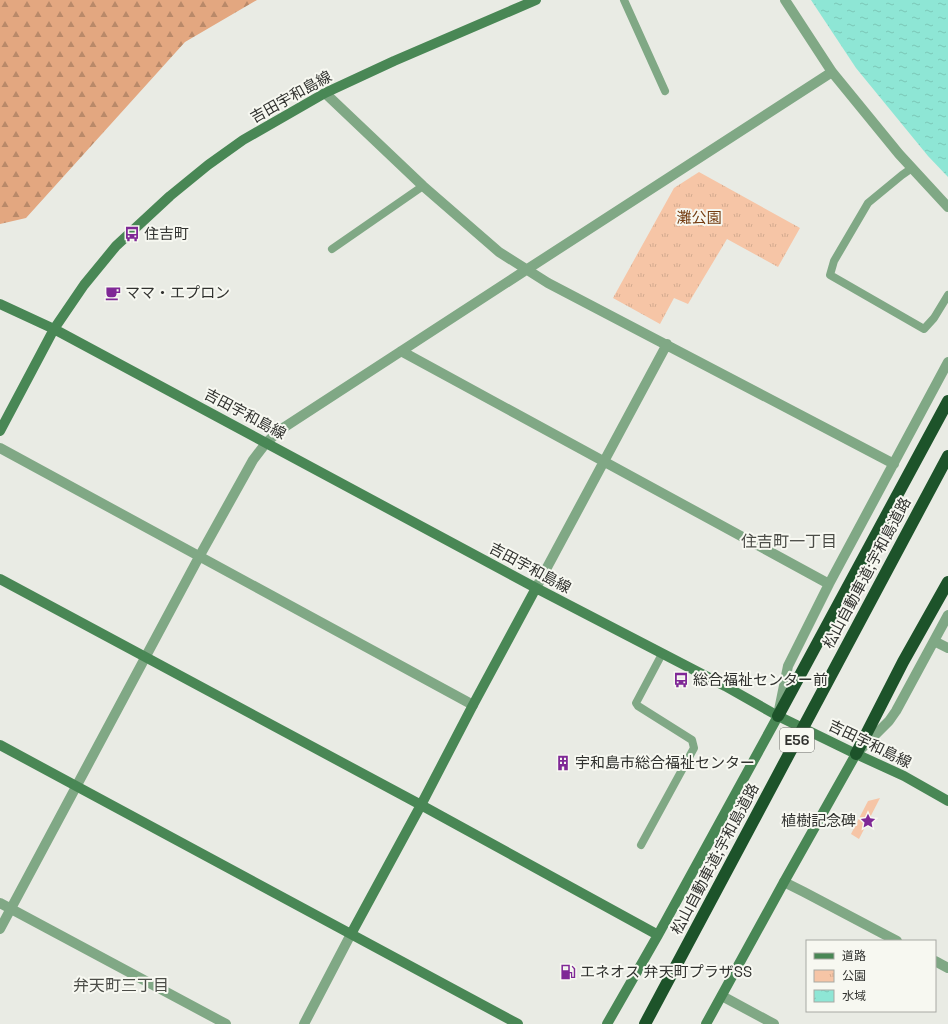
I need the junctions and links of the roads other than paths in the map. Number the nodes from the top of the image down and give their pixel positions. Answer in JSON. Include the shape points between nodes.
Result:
{"nodes":[{"id":1,"x":536,"y":0,"type":"edge"},
{"id":2,"x":624,"y":0,"type":"edge"},
{"id":3,"x":785,"y":0,"type":"edge"},
{"id":4,"x":832,"y":72,"type":"junction"},
{"id":5,"x":665,"y":91,"type":"dead end"},
{"id":6,"x":325,"y":93,"type":"junction"},
{"id":7,"x":912,"y":168,"type":"junction"},
{"id":8,"x":423,"y":186,"type":"junction"},
{"id":9,"x":948,"y":207,"type":"edge"},
{"id":10,"x":332,"y":249,"type":"dead end"},
{"id":11,"x":526,"y":270,"type":"junction"},
{"id":12,"x":948,"y":295,"type":"edge"},
{"id":13,"x":0,"y":304,"type":"edge"},
{"id":14,"x":54,"y":329,"type":"junction"},
{"id":15,"x":667,"y":344,"type":"junction"},
{"id":16,"x":401,"y":350,"type":"junction"},
{"id":17,"x":948,"y":362,"type":"edge"},
{"id":18,"x":948,"y":401,"type":"edge"},
{"id":19,"x":0,"y":431,"type":"edge"},
{"id":20,"x":266,"y":443,"type":"junction"},
{"id":21,"x":0,"y":448,"type":"edge"},
{"id":22,"x":948,"y":456,"type":"edge"},
{"id":23,"x":604,"y":462,"type":"junction"},
{"id":24,"x":894,"y":464,"type":"junction"},
{"id":25,"x":200,"y":557,"type":"junction"},
{"id":26,"x":0,"y":579,"type":"edge"},
{"id":27,"x":948,"y":582,"type":"edge"},
{"id":28,"x":829,"y":584,"type":"junction"},
{"id":29,"x":536,"y":588,"type":"junction"},
{"id":30,"x":948,"y":615,"type":"edge"},
{"id":31,"x":934,"y":641,"type":"junction"},
{"id":32,"x":948,"y":648,"type":"edge"},
{"id":33,"x":662,"y":654,"type":"junction"},
{"id":34,"x":146,"y":657,"type":"junction"},
{"id":35,"x":473,"y":705,"type":"junction"},
{"id":36,"x":778,"y":716,"type":"junction"},
{"id":37,"x":0,"y":745,"type":"edge"},
{"id":38,"x":856,"y":754,"type":"junction"},
{"id":39,"x":77,"y":787,"type":"junction"},
{"id":40,"x":948,"y":801,"type":"edge"},
{"id":41,"x":421,"y":805,"type":"junction"},
{"id":42,"x":642,"y":845,"type":"dead end"},
{"id":43,"x":784,"y":882,"type":"junction"},
{"id":44,"x":0,"y":903,"type":"edge"},
{"id":45,"x":11,"y":909,"type":"junction"},
{"id":46,"x":0,"y":929,"type":"edge"},
{"id":47,"x":351,"y":934,"type":"junction"},
{"id":48,"x":658,"y":935,"type":"junction"},
{"id":49,"x":895,"y":940,"type":"edge"},
{"id":50,"x":936,"y":962,"type":"edge"},
{"id":51,"x":948,"y":968,"type":"edge"},
{"id":52,"x":722,"y":996,"type":"junction"},
{"id":53,"x":226,"y":1024,"type":"edge"},
{"id":54,"x":304,"y":1024,"type":"edge"},
{"id":55,"x":518,"y":1024,"type":"edge"},
{"id":56,"x":608,"y":1024,"type":"edge"},
{"id":57,"x":645,"y":1024,"type":"edge"},
{"id":58,"x":706,"y":1024,"type":"edge"},
{"id":59,"x":774,"y":1024,"type":"edge"}],
"edges":[{"from":1,"to":6,"type":"street","name":"吉田宇和島線"},
{"from":2,"to":5,"type":"lane"},
{"from":3,"to":4,"type":"street"},
{"from":4,"to":7,"type":"street"},
{"from":4,"to":11,"type":"street"},
{"from":6,"to":8,"type":"street"},
{"from":6,"to":14,"type":"street","name":"吉田宇和島線","via":[[243,140],[170,196],[116,246],[84,285]]},
{"from":7,"to":9,"type":"street"},
{"from":7,"to":12,"type":"lane","via":[[868,203],[834,261],[830,275],[924,329]]},
{"from":8,"to":10,"type":"lane"},
{"from":8,"to":11,"type":"street","via":[[499,252]]},
{"from":11,"to":15,"type":"street"},
{"from":11,"to":16,"type":"street"},
{"from":13,"to":14,"type":"street"},
{"from":14,"to":19,"type":"street"},
{"from":14,"to":20,"type":"street","name":"吉田宇和島線"},
{"from":15,"to":23,"type":"street"},
{"from":15,"to":24,"type":"street"},
{"from":16,"to":20,"type":"street","via":[[280,430]]},
{"from":16,"to":23,"type":"street"},
{"from":17,"to":24,"type":"street"},
{"from":18,"to":36,"type":"highway"},
{"from":20,"to":25,"type":"street","via":[[253,460]]},
{"from":20,"to":29,"type":"street","name":"吉田宇和島線"},
{"from":21,"to":25,"type":"street"},
{"from":22,"to":57,"type":"highway","name":"松山自動車道;宇和島道路","number":"E56","bridge":true},
{"from":23,"to":28,"type":"street"},
{"from":23,"to":29,"type":"street"},
{"from":24,"to":28,"type":"street"},
{"from":25,"to":34,"type":"street"},
{"from":25,"to":35,"type":"street"},
{"from":26,"to":34,"type":"street"},
{"from":27,"to":38,"type":"highway"},
{"from":28,"to":36,"type":"street","via":[[788,666]]},
{"from":29,"to":33,"type":"street","name":"吉田宇和島線"},
{"from":29,"to":35,"type":"street"},
{"from":30,"to":31,"type":"street"},
{"from":31,"to":32,"type":"street"},
{"from":31,"to":38,"type":"street","via":[[896,711]]},
{"from":33,"to":36,"type":"street","name":"吉田宇和島線"},
{"from":33,"to":42,"type":"lane","via":[[636,703],[692,740],[694,748]]},
{"from":34,"to":39,"type":"street"},
{"from":34,"to":41,"type":"street"},
{"from":35,"to":41,"type":"street"},
{"from":36,"to":38,"type":"street","name":"吉田宇和島線"},
{"from":36,"to":48,"type":"street"},
{"from":37,"to":39,"type":"street"},
{"from":38,"to":40,"type":"street","name":"吉田宇和島線","via":[[904,776]]},
{"from":38,"to":43,"type":"street"},
{"from":39,"to":45,"type":"street"},
{"from":39,"to":47,"type":"street"},
{"from":41,"to":47,"type":"street"},
{"from":41,"to":48,"type":"street"},
{"from":43,"to":49,"type":"street"},
{"from":43,"to":52,"type":"street"},
{"from":44,"to":45,"type":"street"},
{"from":45,"to":46,"type":"street"},
{"from":45,"to":53,"type":"street"},
{"from":47,"to":54,"type":"street"},
{"from":47,"to":55,"type":"street"},
{"from":48,"to":56,"type":"street"},
{"from":50,"to":51,"type":"street"},
{"from":52,"to":58,"type":"street"},
{"from":52,"to":59,"type":"street"}]}
